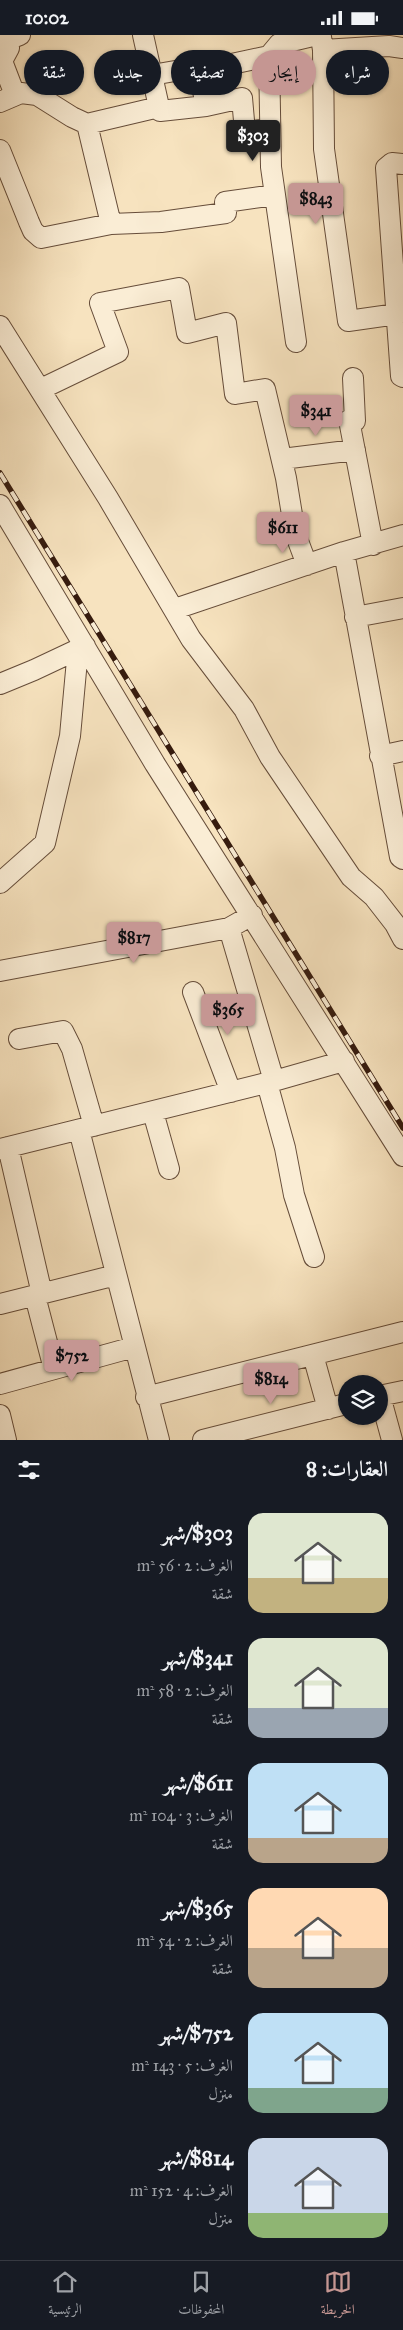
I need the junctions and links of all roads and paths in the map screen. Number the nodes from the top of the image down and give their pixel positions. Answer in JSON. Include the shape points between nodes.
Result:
{"nodes":[{"id":1,"x":20,"y":35,"type":"edge"},
{"id":2,"x":143,"y":35,"type":"edge"},
{"id":3,"x":320,"y":40,"type":"edge"},
{"id":4,"x":394,"y":43,"type":"edge"},
{"id":5,"x":275,"y":45,"type":"edge"},
{"id":6,"x":146,"y":50,"type":"edge"},
{"id":7,"x":242,"y":56,"type":"edge"},
{"id":8,"x":156,"y":95,"type":"edge"},
{"id":9,"x":204,"y":95,"type":"edge"},
{"id":10,"x":8,"y":99,"type":"edge"},
{"id":11,"x":206,"y":106,"type":"junction"},
{"id":12,"x":159,"y":107,"type":"junction"},
{"id":13,"x":87,"y":124,"type":"junction"},
{"id":14,"x":270,"y":129,"type":"junction"},
{"id":15,"x":0,"y":150,"type":"edge"},
{"id":16,"x":403,"y":164,"type":"edge"},
{"id":17,"x":275,"y":195,"type":"junction"},
{"id":18,"x":111,"y":224,"type":"junction"},
{"id":19,"x":397,"y":314,"type":"junction"},
{"id":20,"x":0,"y":326,"type":"edge"},
{"id":21,"x":401,"y":334,"type":"edge"},
{"id":22,"x":296,"y":342,"type":"dead end"},
{"id":23,"x":403,"y":377,"type":"edge"},
{"id":24,"x":353,"y":378,"type":"dead end"},
{"id":25,"x":41,"y":389,"type":"junction"},
{"id":26,"x":355,"y":450,"type":"junction"},
{"id":27,"x":282,"y":459,"type":"junction"},
{"id":28,"x":2,"y":512,"type":"edge"},
{"id":29,"x":403,"y":535,"type":"edge"},
{"id":30,"x":373,"y":545,"type":"junction"},
{"id":31,"x":344,"y":552,"type":"junction"},
{"id":32,"x":307,"y":565,"type":"junction"},
{"id":33,"x":403,"y":608,"type":"edge"},
{"id":34,"x":175,"y":609,"type":"junction"},
{"id":35,"x":355,"y":617,"type":"junction"},
{"id":36,"x":81,"y":647,"type":"junction"},
{"id":37,"x":0,"y":684,"type":"edge"},
{"id":38,"x":403,"y":751,"type":"edge"},
{"id":39,"x":380,"y":756,"type":"junction"},
{"id":40,"x":403,"y":859,"type":"edge"},
{"id":41,"x":0,"y":883,"type":"edge"},
{"id":42,"x":252,"y":915,"type":"junction"},
{"id":43,"x":230,"y":928,"type":"junction"},
{"id":44,"x":403,"y":939,"type":"edge"},
{"id":45,"x":0,"y":971,"type":"edge"},
{"id":46,"x":193,"y":992,"type":"dead end"},
{"id":47,"x":19,"y":1039,"type":"dead end"},
{"id":48,"x":344,"y":1061,"type":"junction"},
{"id":49,"x":271,"y":1082,"type":"junction"},
{"id":50,"x":231,"y":1092,"type":"junction"},
{"id":51,"x":153,"y":1112,"type":"junction"},
{"id":52,"x":87,"y":1128,"type":"junction"},
{"id":53,"x":4,"y":1148,"type":"edge"},
{"id":54,"x":403,"y":1156,"type":"edge"},
{"id":55,"x":169,"y":1169,"type":"dead end"},
{"id":56,"x":314,"y":1257,"type":"dead end"},
{"id":57,"x":116,"y":1275,"type":"junction"},
{"id":58,"x":38,"y":1295,"type":"junction"},
{"id":59,"x":0,"y":1304,"type":"edge"},
{"id":60,"x":403,"y":1332,"type":"edge"},
{"id":61,"x":134,"y":1347,"type":"junction"},
{"id":62,"x":313,"y":1355,"type":"junction"},
{"id":63,"x":54,"y":1369,"type":"junction"},
{"id":64,"x":0,"y":1384,"type":"edge"},
{"id":65,"x":403,"y":1391,"type":"edge"},
{"id":66,"x":388,"y":1394,"type":"edge"},
{"id":67,"x":146,"y":1397,"type":"junction"},
{"id":68,"x":337,"y":1407,"type":"edge"},
{"id":69,"x":0,"y":1415,"type":"edge"},
{"id":70,"x":388,"y":1425,"type":"edge"},
{"id":71,"x":6,"y":1440,"type":"edge"},
{"id":72,"x":158,"y":1440,"type":"edge"},
{"id":73,"x":203,"y":1440,"type":"edge"},
{"id":74,"x":392,"y":1440,"type":"edge"}],
"edges":[{"from":1,"to":10,"type":"street","via":[[7,40],[9,49],[2,61]]},
{"from":2,"to":6,"type":"street"},
{"from":3,"to":4,"type":"street"},
{"from":3,"to":5,"type":"street"},
{"from":3,"to":19,"type":"street","via":[[324,149],[348,321]]},
{"from":5,"to":7,"type":"street"},
{"from":5,"to":14,"type":"street"},
{"from":8,"to":12,"type":"street"},
{"from":9,"to":11,"type":"street"},
{"from":10,"to":13,"type":"street","via":[[21,93],[37,95]]},
{"from":11,"to":12,"type":"street","via":[[160,111]]},
{"from":11,"to":14,"type":"street","via":[[242,98],[245,132]]},
{"from":12,"to":13,"type":"street"},
{"from":13,"to":18,"type":"street"},
{"from":14,"to":17,"type":"street"},
{"from":15,"to":18,"type":"street","via":[[33,231],[41,238]]},
{"from":16,"to":19,"type":"street","via":[[392,163],[386,168]]},
{"from":17,"to":18,"type":"street","via":[[225,202],[226,213],[161,222]]},
{"from":17,"to":22,"type":"street"},
{"from":19,"to":21,"type":"street"},
{"from":20,"to":25,"type":"street"},
{"from":21,"to":23,"type":"street"},
{"from":24,"to":26,"type":"street","via":[[355,421],[349,420]]},
{"from":25,"to":27,"type":"street","via":[[118,352],[100,303],[179,289],[187,333],[226,323],[235,394],[265,389]]},
{"from":25,"to":34,"type":"street"},
{"from":26,"to":27,"type":"street"},
{"from":26,"to":30,"type":"street"},
{"from":27,"to":32,"type":"street","via":[[295,533]]},
{"from":28,"to":36,"type":"street"},
{"from":29,"to":30,"type":"street"},
{"from":30,"to":31,"type":"street"},
{"from":31,"to":32,"type":"street"},
{"from":31,"to":35,"type":"street"},
{"from":32,"to":34,"type":"street"},
{"from":33,"to":35,"type":"street"},
{"from":34,"to":44,"type":"street","via":[[192,639],[244,709],[270,757],[351,877],[374,897]]},
{"from":35,"to":39,"type":"street"},
{"from":36,"to":37,"type":"street"},
{"from":36,"to":41,"type":"street","via":[[70,736],[45,843]]},
{"from":36,"to":42,"type":"street"},
{"from":38,"to":39,"type":"street"},
{"from":39,"to":40,"type":"street"},
{"from":42,"to":43,"type":"street"},
{"from":42,"to":48,"type":"street"},
{"from":43,"to":45,"type":"street"},
{"from":43,"to":49,"type":"street"},
{"from":46,"to":50,"type":"street"},
{"from":47,"to":52,"type":"street","via":[[64,1031],[72,1049]]},
{"from":48,"to":49,"type":"street"},
{"from":48,"to":54,"type":"street"},
{"from":49,"to":50,"type":"street"},
{"from":49,"to":56,"type":"street","via":[[294,1195]]},
{"from":50,"to":51,"type":"street"},
{"from":51,"to":52,"type":"street"},
{"from":51,"to":55,"type":"street"},
{"from":52,"to":53,"type":"street"},
{"from":52,"to":57,"type":"street"},
{"from":53,"to":58,"type":"street"},
{"from":57,"to":58,"type":"street"},
{"from":57,"to":61,"type":"street"},
{"from":58,"to":59,"type":"street"},
{"from":58,"to":63,"type":"street"},
{"from":60,"to":62,"type":"street"},
{"from":61,"to":63,"type":"street"},
{"from":61,"to":67,"type":"street"},
{"from":62,"to":67,"type":"street"},
{"from":62,"to":68,"type":"street"},
{"from":63,"to":64,"type":"street"},
{"from":65,"to":66,"type":"street"},
{"from":67,"to":72,"type":"street"},
{"from":68,"to":73,"type":"street"},
{"from":69,"to":71,"type":"street"},
{"from":70,"to":74,"type":"street"}]}
